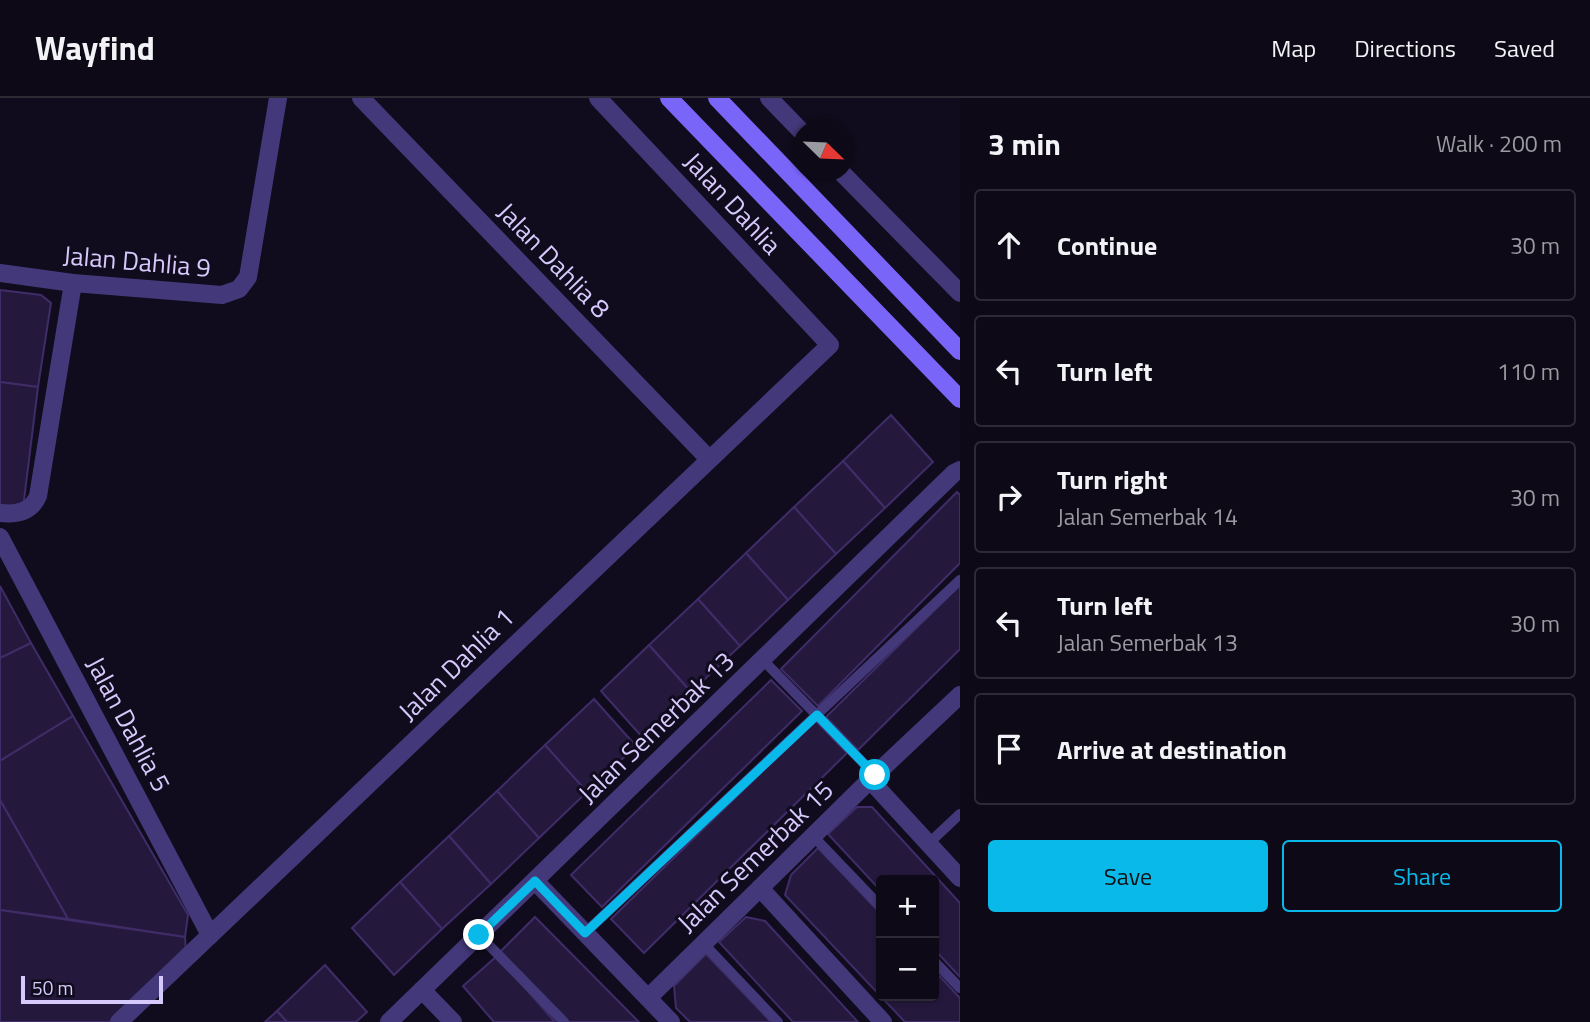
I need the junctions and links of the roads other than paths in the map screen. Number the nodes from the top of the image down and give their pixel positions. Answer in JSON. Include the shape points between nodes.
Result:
{"nodes":[{"id":1,"x":278,"y":98,"type":"edge"},
{"id":2,"x":361,"y":98,"type":"edge"},
{"id":3,"x":598,"y":98,"type":"edge"},
{"id":4,"x":669,"y":98,"type":"edge"},
{"id":5,"x":718,"y":98,"type":"edge"},
{"id":6,"x":769,"y":98,"type":"edge"},
{"id":7,"x":792,"y":121,"type":"edge"},
{"id":8,"x":851,"y":182,"type":"edge"},
{"id":9,"x":0,"y":273,"type":"edge"},
{"id":10,"x":73,"y":283,"type":"junction"},
{"id":11,"x":960,"y":293,"type":"edge"},
{"id":12,"x":830,"y":345,"type":"joint"},
{"id":13,"x":960,"y":351,"type":"edge"},
{"id":14,"x":960,"y":399,"type":"edge"},
{"id":15,"x":709,"y":459,"type":"junction"},
{"id":16,"x":960,"y":470,"type":"edge"},
{"id":17,"x":0,"y":513,"type":"edge"},
{"id":18,"x":0,"y":537,"type":"edge"},
{"id":19,"x":960,"y":580,"type":"edge"},
{"id":20,"x":763,"y":660,"type":"junction"},
{"id":21,"x":960,"y":695,"type":"edge"},
{"id":22,"x":817,"y":715,"type":"junction"},
{"id":23,"x":872,"y":778,"type":"junction"},
{"id":24,"x":960,"y":814,"type":"edge"},
{"id":25,"x":813,"y":836,"type":"junction"},
{"id":26,"x":929,"y":844,"type":"junction"},
{"id":27,"x":960,"y":878,"type":"edge"},
{"id":28,"x":535,"y":881,"type":"junction"},
{"id":29,"x":760,"y":887,"type":"junction"},
{"id":30,"x":876,"y":902,"type":"edge"},
{"id":31,"x":585,"y":933,"type":"junction"},
{"id":32,"x":210,"y":935,"type":"junction"},
{"id":33,"x":479,"y":935,"type":"junction"},
{"id":34,"x":704,"y":943,"type":"junction"},
{"id":35,"x":939,"y":966,"type":"edge"},
{"id":36,"x":960,"y":988,"type":"edge"},
{"id":37,"x":422,"y":990,"type":"junction"},
{"id":38,"x":648,"y":998,"type":"junction"},
{"id":39,"x":119,"y":1022,"type":"edge"},
{"id":40,"x":389,"y":1022,"type":"edge"},
{"id":41,"x":453,"y":1022,"type":"edge"},
{"id":42,"x":564,"y":1022,"type":"edge"},
{"id":43,"x":671,"y":1022,"type":"edge"},
{"id":44,"x":778,"y":1022,"type":"edge"},
{"id":45,"x":883,"y":1022,"type":"edge"}],
"edges":[{"from":1,"to":10,"type":"street","name":"Jalan Dahlia 9","via":[[248,277],[239,289],[222,295]]},
{"from":2,"to":15,"type":"street","name":"Jalan Dahlia 8"},
{"from":3,"to":12,"type":"street","name":"Jalan Dahlia"},
{"from":4,"to":14,"type":"street"},
{"from":5,"to":13,"type":"street"},
{"from":6,"to":7,"type":"street"},
{"from":8,"to":11,"type":"street"},
{"from":9,"to":10,"type":"street","name":"Jalan Dahlia 9"},
{"from":10,"to":17,"type":"street","via":[[38,496],[25,511]]},
{"from":12,"to":15,"type":"street","name":"Jalan Dahlia 1"},
{"from":15,"to":32,"type":"street","name":"Jalan Dahlia 1"},
{"from":16,"to":20,"type":"street","name":"Jalan Semerbak 13"},
{"from":18,"to":32,"type":"street","name":"Jalan Dahlia 5"},
{"from":19,"to":22,"type":"lane"},
{"from":20,"to":22,"type":"lane"},
{"from":20,"to":28,"type":"street","name":"Jalan Semerbak 13"},
{"from":21,"to":23,"type":"street","name":"Jalan Semerbak 15"},
{"from":22,"to":23,"type":"lane"},
{"from":22,"to":31,"type":"lane"},
{"from":23,"to":25,"type":"street","name":"Jalan Semerbak 15"},
{"from":23,"to":26,"type":"street"},
{"from":24,"to":26,"type":"lane"},
{"from":25,"to":29,"type":"street","name":"Jalan Semerbak 15"},
{"from":25,"to":30,"type":"lane"},
{"from":26,"to":27,"type":"street"},
{"from":28,"to":31,"type":"street"},
{"from":28,"to":33,"type":"street","name":"Jalan Semerbak 13"},
{"from":29,"to":34,"type":"street","name":"Jalan Semerbak 15"},
{"from":29,"to":45,"type":"street"},
{"from":31,"to":38,"type":"street"},
{"from":32,"to":39,"type":"street","name":"Jalan Dahlia 1"},
{"from":33,"to":37,"type":"street","name":"Jalan Semerbak 13"},
{"from":33,"to":42,"type":"lane"},
{"from":34,"to":38,"type":"street","name":"Jalan Semerbak 15"},
{"from":34,"to":44,"type":"lane"},
{"from":35,"to":36,"type":"lane"},
{"from":37,"to":40,"type":"street","name":"Jalan Semerbak 13"},
{"from":37,"to":41,"type":"street"},
{"from":38,"to":43,"type":"street"}]}
